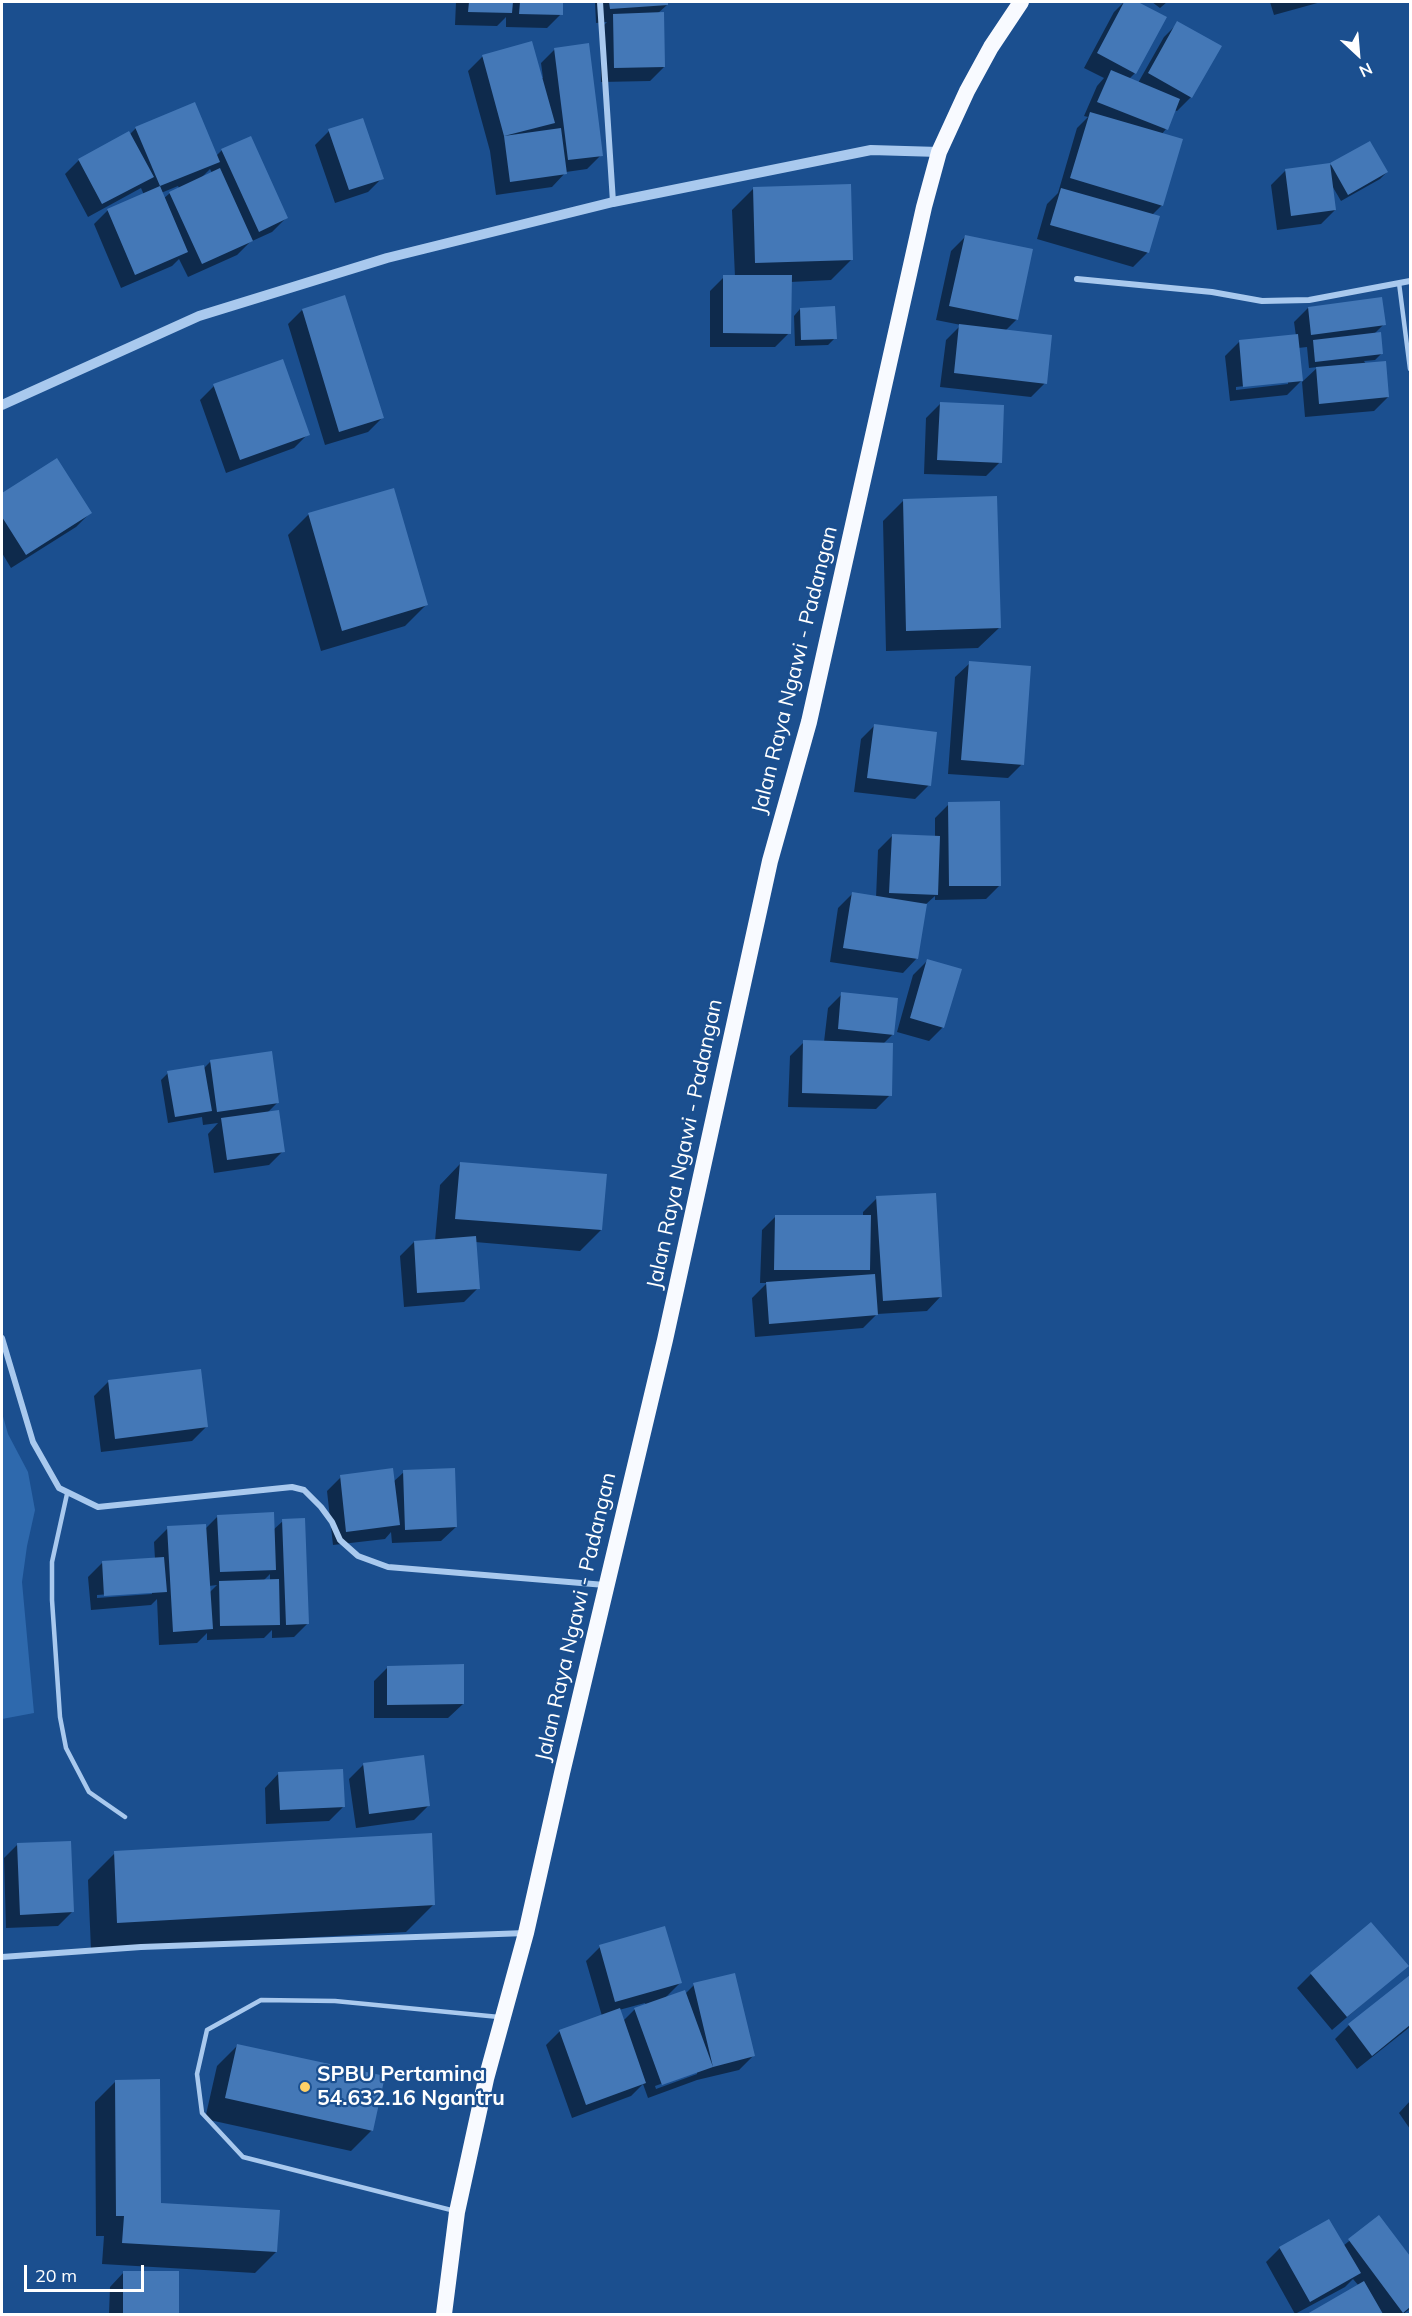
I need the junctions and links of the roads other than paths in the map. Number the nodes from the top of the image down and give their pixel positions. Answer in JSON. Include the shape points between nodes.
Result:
{"nodes":[{"id":1,"x":600,"y":2,"type":"edge"},
{"id":2,"x":1021,"y":2,"type":"edge"},
{"id":3,"x":939,"y":152,"type":"junction"},
{"id":4,"x":613,"y":202,"type":"junction"},
{"id":5,"x":1077,"y":279,"type":"dead end"},
{"id":6,"x":1410,"y":280,"type":"edge"},
{"id":7,"x":1400,"y":283,"type":"junction"},
{"id":8,"x":1410,"y":369,"type":"edge"},
{"id":9,"x":2,"y":405,"type":"edge"},
{"id":10,"x":2,"y":1338,"type":"edge"},
{"id":11,"x":67,"y":1494,"type":"junction"},
{"id":12,"x":606,"y":1586,"type":"junction"},
{"id":13,"x":125,"y":1817,"type":"dead end"},
{"id":14,"x":526,"y":1933,"type":"junction"},
{"id":15,"x":2,"y":1957,"type":"edge"},
{"id":16,"x":503,"y":2017,"type":"junction"},
{"id":17,"x":457,"y":2212,"type":"junction"},
{"id":18,"x":444,"y":2314,"type":"edge"}],
"edges":[{"from":1,"to":4,"type":"street"},
{"from":2,"to":3,"type":"highway","name":"Jalan Raya Ngawi - Padangan","via":[[991,47]]},
{"from":3,"to":4,"type":"street","via":[[871,150]]},
{"from":3,"to":12,"type":"highway","name":"Jalan Raya Ngawi - Padangan","via":[[809,722],[770,861],[665,1340]]},
{"from":4,"to":9,"type":"street","via":[[387,258],[199,316]]},
{"from":5,"to":7,"type":"street","via":[[1212,292],[1262,301],[1309,300]]},
{"from":6,"to":7,"type":"street"},
{"from":7,"to":8,"type":"lane"},
{"from":10,"to":11,"type":"street","via":[[33,1442],[59,1488]]},
{"from":11,"to":12,"type":"street","via":[[98,1507],[292,1487],[304,1490],[321,1507],[340,1540],[358,1556],[388,1567]]},
{"from":11,"to":13,"type":"lane","via":[[52,1562],[60,1717],[66,1748],[89,1792]]},
{"from":12,"to":14,"type":"highway","name":"Jalan Raya Ngawi - Padangan"},
{"from":14,"to":15,"type":"street","via":[[141,1947]]},
{"from":14,"to":16,"type":"highway","name":"Jalan Raya Ngawi - Padangan"},
{"from":16,"to":17,"type":"highway","name":"Jalan Raya Ngawi - Padangan"},
{"from":16,"to":17,"type":"lane","via":[[334,2001],[261,2000],[207,2030],[197,2074],[202,2113],[243,2157]]},
{"from":17,"to":18,"type":"highway","name":"Jalan Raya Ngawi - Padangan"}]}
